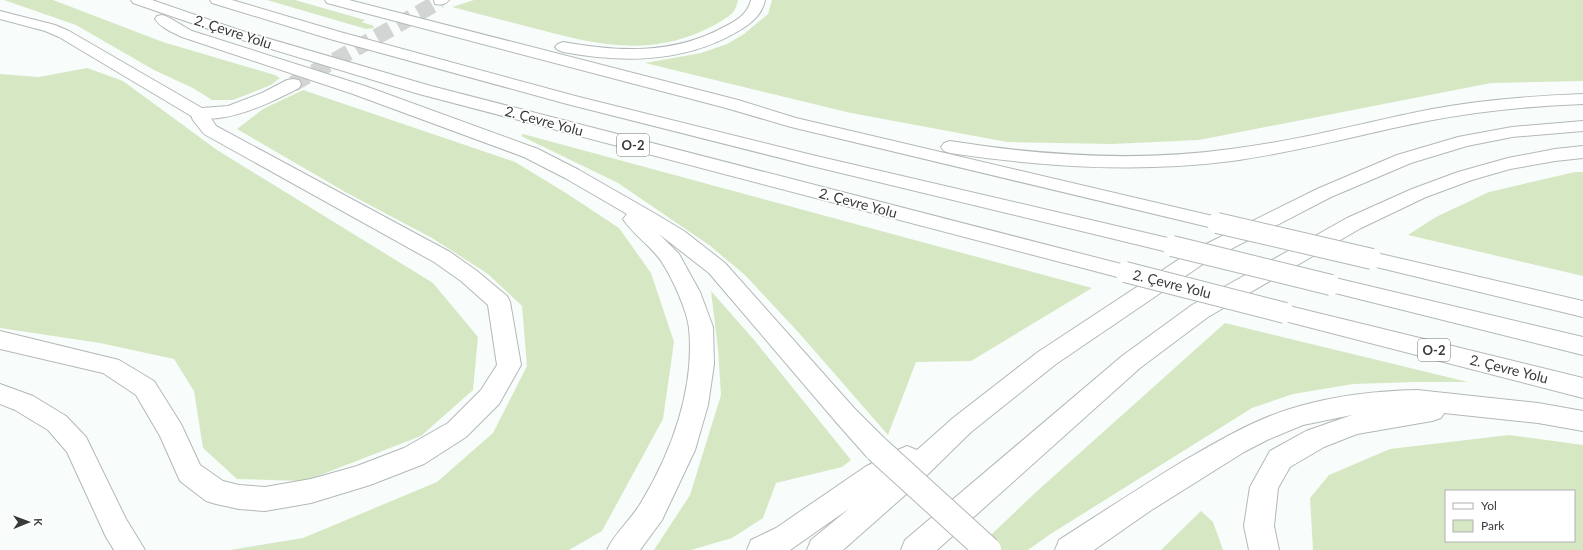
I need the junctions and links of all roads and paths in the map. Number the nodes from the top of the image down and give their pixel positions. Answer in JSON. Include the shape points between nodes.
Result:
{"nodes":[{"id":1,"x":217,"y":0,"type":"edge"},
{"id":2,"x":332,"y":0,"type":"edge"},
{"id":3,"x":758,"y":0,"type":"edge"},
{"id":4,"x":142,"y":1,"type":"edge"},
{"id":5,"x":0,"y":15,"type":"edge"},
{"id":6,"x":426,"y":25,"type":"junction"},
{"id":7,"x":292,"y":84,"type":"tunnel mouth"},
{"id":8,"x":1583,"y":99,"type":"edge"},
{"id":9,"x":732,"y":104,"type":"junction"},
{"id":10,"x":199,"y":113,"type":"junction"},
{"id":11,"x":1583,"y":126,"type":"edge"},
{"id":12,"x":1583,"y":152,"type":"edge"},
{"id":13,"x":606,"y":193,"type":"junction"},
{"id":14,"x":1583,"y":309,"type":"edge"},
{"id":15,"x":0,"y":340,"type":"edge"},
{"id":16,"x":1583,"y":346,"type":"edge"},
{"id":17,"x":1583,"y":388,"type":"edge"},
{"id":18,"x":0,"y":394,"type":"edge"},
{"id":19,"x":1473,"y":406,"type":"junction"},
{"id":20,"x":1583,"y":421,"type":"edge"},
{"id":21,"x":962,"y":425,"type":"junction"},
{"id":22,"x":130,"y":550,"type":"edge"},
{"id":23,"x":622,"y":550,"type":"edge"},
{"id":24,"x":762,"y":550,"type":"edge"},
{"id":25,"x":822,"y":550,"type":"edge"},
{"id":26,"x":916,"y":550,"type":"edge"},
{"id":27,"x":988,"y":550,"type":"edge"},
{"id":28,"x":1070,"y":550,"type":"edge"},
{"id":29,"x":1264,"y":550,"type":"edge"}],
"edges":[{"from":1,"to":16,"type":"main road","name":"2. Çevre Yolu","number":"O-2","bridge":true,"via":[[360,43],[513,84]]},
{"from":2,"to":6,"type":"main road"},
{"from":3,"to":6,"type":"main road","via":[[752,14],[725,34],[699,45],[644,55],[592,52],[486,31]]},
{"from":4,"to":13,"type":"main road","via":[[157,16],[188,34],[359,90],[531,152]]},
{"from":4,"to":17,"type":"main road","name":"2. Çevre Yolu","number":"O-2","bridge":true,"via":[[234,33],[425,90]]},
{"from":5,"to":10,"type":"main road","via":[[64,34]]},
{"from":6,"to":9,"type":"main road"},
{"from":7,"to":10,"type":"main road","via":[[268,97],[230,111]]},
{"from":8,"to":9,"type":"main road","via":[[1477,107],[1232,155],[1120,162],[1029,158],[965,150],[789,112]]},
{"from":9,"to":14,"type":"main road","bridge":true,"via":[[820,129]]},
{"from":10,"to":15,"type":"main road","via":[[210,130],[442,258],[469,276],[499,302],[509,365],[490,397],[457,430],[414,456],[360,477],[311,491],[265,499],[239,497],[216,492],[190,473],[172,432],[145,388],[110,366]]},
{"from":11,"to":21,"type":"main road","via":[[1512,132],[1464,141],[1404,159],[1324,193],[1192,261],[1047,358]]},
{"from":12,"to":26,"type":"main road","via":[[1508,164],[1419,193],[1354,223],[1200,311],[1131,362]]},
{"from":13,"to":23,"type":"main road","via":[[671,259],[689,292],[701,335],[702,364],[695,405],[682,450],[652,511]]},
{"from":13,"to":27,"type":"main road","bridge":true,"via":[[677,236],[717,268],[877,449]]},
{"from":18,"to":22,"type":"main road","via":[[24,403],[57,423],[77,445],[116,528]]},
{"from":19,"to":20,"type":"main road","via":[[1538,412]]},
{"from":19,"to":28,"type":"main road","via":[[1417,400],[1379,401],[1341,406],[1299,416],[1235,444],[1140,502]]},
{"from":19,"to":29,"type":"main road","via":[[1355,424],[1315,439],[1280,459],[1264,487],[1258,526]]},
{"from":21,"to":24,"type":"main road","via":[[875,475],[786,538]]},
{"from":21,"to":25,"type":"main road"}]}
